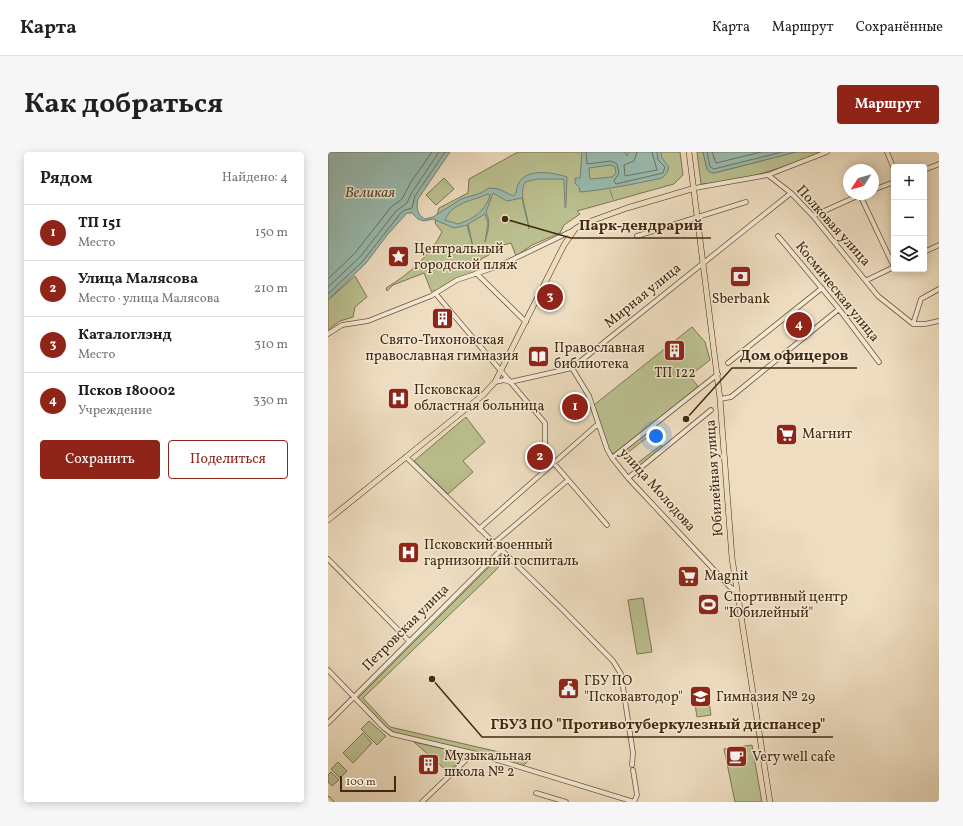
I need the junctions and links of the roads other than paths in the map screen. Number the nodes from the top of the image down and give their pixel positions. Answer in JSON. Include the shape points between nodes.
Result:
{"nodes":[{"id":1,"x":689,"y":152,"type":"edge"},
{"id":2,"x":827,"y":152,"type":"edge"},
{"id":3,"x":887,"y":152,"type":"edge"},
{"id":4,"x":892,"y":164,"type":"edge"},
{"id":5,"x":939,"y":164,"type":"edge"},
{"id":6,"x":927,"y":169,"type":"edge"},
{"id":7,"x":768,"y":175,"type":"junction"},
{"id":8,"x":891,"y":183,"type":"edge"},
{"id":9,"x":695,"y":188,"type":"junction"},
{"id":10,"x":879,"y":188,"type":"edge"},
{"id":11,"x":791,"y":193,"type":"junction"},
{"id":12,"x":848,"y":200,"type":"edge"},
{"id":13,"x":864,"y":200,"type":"edge"},
{"id":14,"x":746,"y":202,"type":"dead end"},
{"id":15,"x":698,"y":216,"type":"junction"},
{"id":16,"x":813,"y":216,"type":"junction"},
{"id":17,"x":575,"y":230,"type":"junction"},
{"id":18,"x":637,"y":236,"type":"dead end"},
{"id":19,"x":778,"y":236,"type":"dead end"},
{"id":20,"x":939,"y":245,"type":"edge"},
{"id":21,"x":927,"y":250,"type":"edge"},
{"id":22,"x":891,"y":260,"type":"edge"},
{"id":23,"x":704,"y":261,"type":"junction"},
{"id":24,"x":891,"y":268,"type":"edge"},
{"id":25,"x":476,"y":273,"type":"junction"},
{"id":26,"x":867,"y":280,"type":"junction"},
{"id":27,"x":822,"y":288,"type":"junction"},
{"id":28,"x":939,"y":289,"type":"edge"},
{"id":29,"x":435,"y":293,"type":"junction"},
{"id":30,"x":839,"y":309,"type":"junction"},
{"id":31,"x":939,"y":321,"type":"edge"},
{"id":32,"x":526,"y":322,"type":"junction"},
{"id":33,"x":913,"y":324,"type":"junction"},
{"id":34,"x":328,"y":334,"type":"edge"},
{"id":35,"x":878,"y":362,"type":"dead end"},
{"id":36,"x":728,"y":363,"type":"dead end"},
{"id":37,"x":572,"y":368,"type":"junction"},
{"id":38,"x":501,"y":372,"type":"junction"},
{"id":39,"x":718,"y":374,"type":"junction"},
{"id":40,"x":495,"y":382,"type":"junction"},
{"id":41,"x":510,"y":382,"type":"junction"},
{"id":42,"x":720,"y":399,"type":"junction"},
{"id":43,"x":711,"y":410,"type":"dead end"},
{"id":44,"x":598,"y":424,"type":"junction"},
{"id":45,"x":406,"y":457,"type":"junction"},
{"id":46,"x":612,"y":458,"type":"junction"},
{"id":47,"x":554,"y":463,"type":"junction"},
{"id":48,"x":628,"y":478,"type":"junction"},
{"id":49,"x":568,"y":480,"type":"junction"},
{"id":50,"x":328,"y":520,"type":"edge"},
{"id":51,"x":607,"y":525,"type":"dead end"},
{"id":52,"x":479,"y":529,"type":"junction"},
{"id":53,"x":494,"y":543,"type":"junction"},
{"id":54,"x":501,"y":550,"type":"junction"},
{"id":55,"x":328,"y":559,"type":"edge"},
{"id":56,"x":737,"y":591,"type":"junction"},
{"id":57,"x":409,"y":642,"type":"junction"},
{"id":58,"x":328,"y":670,"type":"edge"},
{"id":59,"x":354,"y":697,"type":"junction"},
{"id":60,"x":328,"y":723,"type":"edge"},
{"id":61,"x":471,"y":753,"type":"junction"},
{"id":62,"x":632,"y":764,"type":"dead end"},
{"id":63,"x":633,"y":770,"type":"dead end"},
{"id":64,"x":536,"y":793,"type":"dead end"},
{"id":65,"x":328,"y":799,"type":"edge"},
{"id":66,"x":331,"y":802,"type":"edge"},
{"id":67,"x":422,"y":802,"type":"edge"},
{"id":68,"x":566,"y":802,"type":"edge"},
{"id":69,"x":634,"y":802,"type":"edge"},
{"id":70,"x":770,"y":802,"type":"edge"}],
"edges":[{"from":1,"to":9,"type":"main road","name":"Юбилейная улица"},
{"from":2,"to":7,"type":"street"},
{"from":3,"to":4,"type":"street"},
{"from":5,"to":6,"type":"street"},
{"from":7,"to":9,"type":"street"},
{"from":7,"to":11,"type":"street","name":"Полковая улица"},
{"from":8,"to":10,"type":"street"},
{"from":9,"to":15,"type":"main road","name":"Юбилейная улица"},
{"from":9,"to":17,"type":"main road","via":[[621,210],[583,224]]},
{"from":11,"to":16,"type":"street","name":"Полковая улица"},
{"from":11,"to":23,"type":"street","name":"Мирная улица"},
{"from":12,"to":16,"type":"street"},
{"from":13,"to":22,"type":"street"},
{"from":14,"to":15,"type":"street"},
{"from":15,"to":18,"type":"street"},
{"from":15,"to":23,"type":"main road","name":"Юбилейная улица"},
{"from":16,"to":26,"type":"street","name":"Полковая улица"},
{"from":17,"to":25,"type":"street","via":[[562,234],[522,256]]},
{"from":17,"to":32,"type":"main road","via":[[564,245]]},
{"from":19,"to":27,"type":"street","name":"Космическая улица"},
{"from":20,"to":21,"type":"street"},
{"from":23,"to":37,"type":"street","name":"Мирная улица"},
{"from":23,"to":39,"type":"main road","name":"Юбилейная улица"},
{"from":24,"to":26,"type":"street"},
{"from":25,"to":29,"type":"street","via":[[457,280]]},
{"from":25,"to":32,"type":"street"},
{"from":26,"to":33,"type":"street","name":"Полковая улица","via":[[878,296]]},
{"from":27,"to":30,"type":"street","name":"Космическая улица"},
{"from":27,"to":36,"type":"street"},
{"from":28,"to":33,"type":"street","via":[[921,299]]},
{"from":29,"to":34,"type":"street","via":[[368,321],[342,325]]},
{"from":29,"to":38,"type":"street"},
{"from":30,"to":35,"type":"street","name":"Космическая улица"},
{"from":30,"to":42,"type":"street","via":[[731,397]]},
{"from":31,"to":33,"type":"street"},
{"from":32,"to":38,"type":"main road"},
{"from":37,"to":41,"type":"street","name":"Мирная улица"},
{"from":37,"to":44,"type":"street","name":"улица Молодова","via":[[589,396]]},
{"from":38,"to":40,"type":"main road"},
{"from":38,"to":41,"type":"street"},
{"from":39,"to":42,"type":"main road","name":"Юбилейная улица"},
{"from":39,"to":46,"type":"street"},
{"from":40,"to":41,"type":"street","name":"Мирная улица"},
{"from":40,"to":45,"type":"main road","via":[[483,395]]},
{"from":41,"to":47,"type":"street","via":[[544,422],[545,453]]},
{"from":42,"to":56,"type":"main road","name":"Юбилейная улица","via":[[732,558]]},
{"from":43,"to":48,"type":"street"},
{"from":44,"to":46,"type":"street","name":"улица Молодова"},
{"from":44,"to":47,"type":"street"},
{"from":45,"to":50,"type":"main road"},
{"from":45,"to":52,"type":"street"},
{"from":46,"to":48,"type":"street","name":"улица Молодова"},
{"from":47,"to":49,"type":"street"},
{"from":47,"to":52,"type":"street"},
{"from":48,"to":56,"type":"street","name":"улица Молодова","via":[[730,587]]},
{"from":49,"to":51,"type":"street"},
{"from":49,"to":53,"type":"street"},
{"from":52,"to":53,"type":"street"},
{"from":53,"to":54,"type":"street"},
{"from":54,"to":57,"type":"street","name":"Петровская улица"},
{"from":54,"to":62,"type":"street","via":[[570,616],[617,667],[621,674],[633,753]]},
{"from":55,"to":57,"type":"street"},
{"from":56,"to":70,"type":"main road","name":"Юбилейная улица"},
{"from":57,"to":59,"type":"street","name":"Петровская улица"},
{"from":58,"to":59,"type":"street"},
{"from":59,"to":60,"type":"street","name":"Петровская улица"},
{"from":59,"to":61,"type":"street","via":[[392,734]]},
{"from":61,"to":67,"type":"street"},
{"from":61,"to":69,"type":"street"},
{"from":63,"to":69,"type":"street","via":[[637,795]]},
{"from":64,"to":68,"type":"street"},
{"from":65,"to":66,"type":"street"}]}
